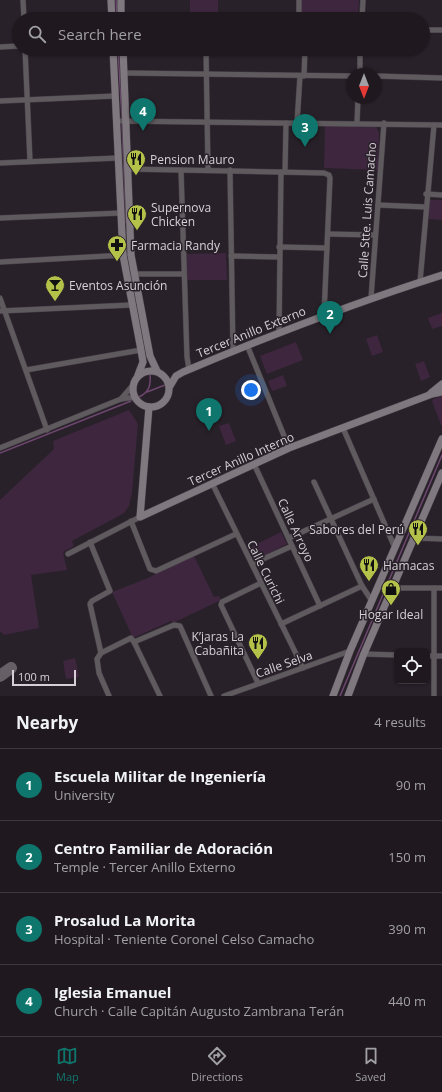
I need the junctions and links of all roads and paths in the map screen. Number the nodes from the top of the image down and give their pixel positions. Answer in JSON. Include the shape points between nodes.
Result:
{"nodes":[{"id":1,"x":23,"y":0,"type":"edge"},
{"id":2,"x":111,"y":0,"type":"edge"},
{"id":3,"x":121,"y":0,"type":"edge"},
{"id":4,"x":299,"y":0,"type":"edge"},
{"id":5,"x":363,"y":0,"type":"edge"},
{"id":6,"x":24,"y":12,"type":"edge"},
{"id":7,"x":112,"y":12,"type":"edge"},
{"id":8,"x":121,"y":12,"type":"edge"},
{"id":9,"x":299,"y":12,"type":"edge"},
{"id":10,"x":362,"y":12,"type":"edge"},
{"id":11,"x":430,"y":30,"type":"edge"},
{"id":12,"x":442,"y":30,"type":"edge"},
{"id":13,"x":12,"y":46,"type":"edge"},
{"id":14,"x":0,"y":47,"type":"edge"},
{"id":15,"x":25,"y":56,"type":"edge"},
{"id":16,"x":113,"y":56,"type":"edge"},
{"id":17,"x":123,"y":56,"type":"edge"},
{"id":18,"x":206,"y":56,"type":"edge"},
{"id":19,"x":304,"y":56,"type":"edge"},
{"id":20,"x":360,"y":56,"type":"edge"},
{"id":21,"x":360,"y":68,"type":"edge"},
{"id":22,"x":124,"y":73,"type":"junction"},
{"id":23,"x":206,"y":74,"type":"junction"},
{"id":24,"x":302,"y":76,"type":"junction"},
{"id":25,"x":346,"y":76,"type":"edge"},
{"id":26,"x":382,"y":76,"type":"edge"},
{"id":27,"x":442,"y":78,"type":"edge"},
{"id":28,"x":115,"y":96,"type":"junction"},
{"id":29,"x":28,"y":100,"type":"junction"},
{"id":30,"x":0,"y":102,"type":"edge"},
{"id":31,"x":358,"y":104,"type":"edge"},
{"id":32,"x":121,"y":121,"type":"junction"},
{"id":33,"x":208,"y":122,"type":"junction"},
{"id":34,"x":286,"y":123,"type":"junction"},
{"id":35,"x":298,"y":123,"type":"junction"},
{"id":36,"x":357,"y":123,"type":"junction"},
{"id":37,"x":384,"y":123,"type":"junction"},
{"id":38,"x":434,"y":125,"type":"junction"},
{"id":39,"x":442,"y":125,"type":"edge"},
{"id":40,"x":118,"y":158,"type":"junction"},
{"id":41,"x":30,"y":161,"type":"junction"},
{"id":42,"x":0,"y":163,"type":"edge"},
{"id":43,"x":127,"y":169,"type":"junction"},
{"id":44,"x":181,"y":170,"type":"junction"},
{"id":45,"x":208,"y":170,"type":"junction"},
{"id":46,"x":230,"y":170,"type":"junction"},
{"id":47,"x":283,"y":172,"type":"junction"},
{"id":48,"x":426,"y":194,"type":"junction"},
{"id":49,"x":442,"y":195,"type":"edge"},
{"id":50,"x":378,"y":205,"type":"junction"},
{"id":51,"x":426,"y":207,"type":"junction"},
{"id":52,"x":120,"y":213,"type":"junction"},
{"id":53,"x":0,"y":218,"type":"edge"},
{"id":54,"x":328,"y":234,"type":"junction"},
{"id":55,"x":375,"y":235,"type":"junction"},
{"id":56,"x":279,"y":247,"type":"junction"},
{"id":57,"x":327,"y":248,"type":"junction"},
{"id":58,"x":127,"y":255,"type":"junction"},
{"id":59,"x":230,"y":256,"type":"junction"},
{"id":60,"x":279,"y":257,"type":"junction"},
{"id":61,"x":0,"y":262,"type":"edge"},
{"id":62,"x":134,"y":274,"type":"junction"},
{"id":63,"x":183,"y":274,"type":"junction"},
{"id":64,"x":442,"y":275,"type":"edge"},
{"id":65,"x":420,"y":282,"type":"junction"},
{"id":66,"x":0,"y":298,"type":"edge"},
{"id":67,"x":371,"y":298,"type":"junction"},
{"id":68,"x":131,"y":305,"type":"junction"},
{"id":69,"x":2,"y":311,"type":"edge"},
{"id":70,"x":324,"y":315,"type":"junction"},
{"id":71,"x":278,"y":333,"type":"junction"},
{"id":72,"x":247,"y":345,"type":"junction"},
{"id":73,"x":142,"y":350,"type":"junction"},
{"id":74,"x":233,"y":351,"type":"junction"},
{"id":75,"x":26,"y":370,"type":"junction"},
{"id":76,"x":186,"y":370,"type":"junction"},
{"id":77,"x":159,"y":372,"type":"junction"},
{"id":78,"x":138,"y":375,"type":"junction"},
{"id":79,"x":134,"y":384,"type":"junction"},
{"id":80,"x":442,"y":384,"type":"edge"},
{"id":81,"x":170,"y":386,"type":"junction"},
{"id":82,"x":442,"y":392,"type":"edge"},
{"id":83,"x":427,"y":396,"type":"junction"},
{"id":84,"x":136,"y":397,"type":"junction"},
{"id":85,"x":121,"y":399,"type":"junction"},
{"id":86,"x":148,"y":407,"type":"junction"},
{"id":87,"x":343,"y":428,"type":"junction"},
{"id":88,"x":47,"y":430,"type":"junction"},
{"id":89,"x":442,"y":439,"type":"edge"},
{"id":90,"x":0,"y":441,"type":"edge"},
{"id":91,"x":1,"y":448,"type":"edge"},
{"id":92,"x":289,"y":448,"type":"junction"},
{"id":93,"x":254,"y":464,"type":"junction"},
{"id":94,"x":442,"y":473,"type":"edge"},
{"id":95,"x":314,"y":482,"type":"dead end"},
{"id":96,"x":212,"y":484,"type":"junction"},
{"id":97,"x":374,"y":499,"type":"junction"},
{"id":98,"x":140,"y":516,"type":"junction"},
{"id":99,"x":331,"y":518,"type":"junction"},
{"id":100,"x":131,"y":521,"type":"junction"},
{"id":101,"x":236,"y":534,"type":"junction"},
{"id":102,"x":289,"y":538,"type":"junction"},
{"id":103,"x":414,"y":538,"type":"junction"},
{"id":104,"x":442,"y":539,"type":"edge"},
{"id":105,"x":90,"y":542,"type":"junction"},
{"id":106,"x":292,"y":546,"type":"junction"},
{"id":107,"x":395,"y":548,"type":"junction"},
{"id":108,"x":68,"y":554,"type":"dead end"},
{"id":109,"x":252,"y":564,"type":"junction"},
{"id":110,"x":261,"y":583,"type":"junction"},
{"id":111,"x":362,"y":586,"type":"junction"},
{"id":112,"x":392,"y":588,"type":"junction"},
{"id":113,"x":434,"y":588,"type":"junction"},
{"id":114,"x":442,"y":588,"type":"edge"},
{"id":115,"x":382,"y":595,"type":"junction"},
{"id":116,"x":372,"y":601,"type":"junction"},
{"id":117,"x":320,"y":606,"type":"junction"},
{"id":118,"x":281,"y":624,"type":"junction"},
{"id":119,"x":133,"y":640,"type":"junction"},
{"id":120,"x":350,"y":651,"type":"junction"},
{"id":121,"x":101,"y":653,"type":"junction"},
{"id":122,"x":364,"y":654,"type":"junction"},
{"id":123,"x":394,"y":655,"type":"edge"},
{"id":124,"x":430,"y":656,"type":"edge"},
{"id":125,"x":434,"y":656,"type":"junction"},
{"id":126,"x":442,"y":656,"type":"edge"},
{"id":127,"x":303,"y":668,"type":"junction"},
{"id":128,"x":258,"y":683,"type":"junction"},
{"id":129,"x":109,"y":696,"type":"edge"},
{"id":130,"x":160,"y":696,"type":"edge"},
{"id":131,"x":211,"y":696,"type":"edge"},
{"id":132,"x":224,"y":696,"type":"edge"},
{"id":133,"x":333,"y":696,"type":"edge"},
{"id":134,"x":348,"y":696,"type":"edge"},
{"id":135,"x":434,"y":696,"type":"edge"}],
"edges":[{"from":1,"to":6,"type":"street"},
{"from":2,"to":7,"type":"street"},
{"from":3,"to":8,"type":"street"},
{"from":4,"to":9,"type":"street"},
{"from":5,"to":10,"type":"street"},
{"from":11,"to":12,"type":"street"},
{"from":13,"to":14,"type":"street"},
{"from":15,"to":29,"type":"street"},
{"from":16,"to":28,"type":"street"},
{"from":17,"to":22,"type":"street"},
{"from":18,"to":23,"type":"street"},
{"from":19,"to":24,"type":"street"},
{"from":20,"to":21,"type":"street"},
{"from":22,"to":23,"type":"street"},
{"from":22,"to":32,"type":"street"},
{"from":23,"to":24,"type":"street"},
{"from":23,"to":33,"type":"street"},
{"from":24,"to":25,"type":"street"},
{"from":24,"to":35,"type":"street"},
{"from":26,"to":27,"type":"street"},
{"from":28,"to":29,"type":"street"},
{"from":28,"to":32,"type":"street"},
{"from":29,"to":30,"type":"street"},
{"from":29,"to":41,"type":"street"},
{"from":31,"to":36,"type":"street"},
{"from":32,"to":33,"type":"street"},
{"from":32,"to":40,"type":"street"},
{"from":32,"to":43,"type":"street"},
{"from":33,"to":34,"type":"street"},
{"from":33,"to":45,"type":"street"},
{"from":34,"to":35,"type":"street"},
{"from":34,"to":47,"type":"street"},
{"from":35,"to":36,"type":"street"},
{"from":36,"to":37,"type":"street"},
{"from":37,"to":38,"type":"street"},
{"from":37,"to":50,"type":"street","name":"Calle Stte. Luis Camacho"},
{"from":38,"to":39,"type":"street"},
{"from":38,"to":48,"type":"street"},
{"from":40,"to":41,"type":"street"},
{"from":40,"to":52,"type":"street"},
{"from":41,"to":42,"type":"street"},
{"from":43,"to":44,"type":"street"},
{"from":43,"to":58,"type":"street"},
{"from":44,"to":45,"type":"street"},
{"from":44,"to":63,"type":"street"},
{"from":45,"to":46,"type":"street"},
{"from":46,"to":47,"type":"street"},
{"from":46,"to":59,"type":"street"},
{"from":47,"to":54,"type":"street","via":[[328,175]]},
{"from":47,"to":56,"type":"street"},
{"from":48,"to":49,"type":"street"},
{"from":48,"to":51,"type":"street"},
{"from":50,"to":51,"type":"street"},
{"from":50,"to":55,"type":"street","name":"Calle Stte. Luis Camacho"},
{"from":51,"to":65,"type":"street"},
{"from":52,"to":53,"type":"street"},
{"from":52,"to":58,"type":"street"},
{"from":54,"to":55,"type":"street"},
{"from":54,"to":57,"type":"street"},
{"from":55,"to":67,"type":"street","name":"Calle Stte. Luis Camacho"},
{"from":56,"to":57,"type":"street"},
{"from":56,"to":60,"type":"street"},
{"from":57,"to":70,"type":"street"},
{"from":58,"to":61,"type":"street"},
{"from":58,"to":62,"type":"street"},
{"from":58,"to":68,"type":"street"},
{"from":59,"to":60,"type":"street"},
{"from":59,"to":74,"type":"street"},
{"from":60,"to":71,"type":"street"},
{"from":62,"to":63,"type":"street"},
{"from":62,"to":77,"type":"street","via":[[150,356]]},
{"from":63,"to":76,"type":"street"},
{"from":64,"to":65,"type":"street","name":"Tercer Anillo Externo"},
{"from":65,"to":67,"type":"street","name":"Tercer Anillo Externo"},
{"from":66,"to":69,"type":"street"},
{"from":67,"to":70,"type":"street","name":"Tercer Anillo Externo"},
{"from":68,"to":69,"type":"street"},
{"from":68,"to":73,"type":"street"},
{"from":69,"to":75,"type":"street"},
{"from":70,"to":71,"type":"street","name":"Tercer Anillo Externo"},
{"from":71,"to":72,"type":"street","name":"Tercer Anillo Externo"},
{"from":72,"to":74,"type":"street","name":"Tercer Anillo Externo"},
{"from":72,"to":92,"type":"street"},
{"from":73,"to":75,"type":"street"},
{"from":73,"to":78,"type":"street","via":[[143,362]]},
{"from":74,"to":76,"type":"street","name":"Tercer Anillo Externo"},
{"from":75,"to":88,"type":"street"},
{"from":76,"to":77,"type":"street","name":"Tercer Anillo Externo"},
{"from":76,"to":81,"type":"street","name":"Tercer Anillo Externo","via":[[176,376]]},
{"from":77,"to":78,"type":"street","via":[[147,371]]},
{"from":77,"to":81,"type":"street"},
{"from":78,"to":79,"type":"street"},
{"from":79,"to":84,"type":"street"},
{"from":79,"to":85,"type":"street"},
{"from":80,"to":83,"type":"street","name":"Tercer Anillo Interno"},
{"from":81,"to":86,"type":"street","via":[[164,402]]},
{"from":82,"to":83,"type":"street","name":"Tercer Anillo Interno"},
{"from":83,"to":87,"type":"street","name":"Tercer Anillo Interno"},
{"from":84,"to":85,"type":"street"},
{"from":84,"to":86,"type":"street"},
{"from":85,"to":88,"type":"street"},
{"from":86,"to":98,"type":"street"},
{"from":87,"to":92,"type":"street","name":"Tercer Anillo Interno"},
{"from":87,"to":97,"type":"street"},
{"from":88,"to":91,"type":"street"},
{"from":89,"to":107,"type":"street"},
{"from":90,"to":91,"type":"street"},
{"from":92,"to":93,"type":"street","name":"Tercer Anillo Interno"},
{"from":93,"to":96,"type":"street","name":"Tercer Anillo Interno"},
{"from":93,"to":102,"type":"street","name":"Calle Arroyo"},
{"from":94,"to":103,"type":"street"},
{"from":95,"to":99,"type":"street"},
{"from":96,"to":98,"type":"street","name":"Tercer Anillo Interno"},
{"from":96,"to":101,"type":"street","name":"Calle Curichi"},
{"from":97,"to":99,"type":"street"},
{"from":97,"to":107,"type":"street"},
{"from":98,"to":100,"type":"street","name":"Tercer Anillo Interno"},
{"from":99,"to":102,"type":"street"},
{"from":99,"to":111,"type":"street"},
{"from":100,"to":101,"type":"street","via":[[150,569],[156,571]]},
{"from":100,"to":105,"type":"street","name":"Tercer Anillo Interno"},
{"from":101,"to":109,"type":"street","name":"Calle Curichi"},
{"from":102,"to":106,"type":"street","name":"Calle Arroyo"},
{"from":103,"to":104,"type":"street"},
{"from":103,"to":112,"type":"street"},
{"from":105,"to":108,"type":"street","name":"Tercer Anillo Interno"},
{"from":105,"to":121,"type":"street","via":[[110,589],[90,604]]},
{"from":106,"to":109,"type":"street"},
{"from":106,"to":117,"type":"street","name":"Calle Arroyo"},
{"from":107,"to":115,"type":"street"},
{"from":109,"to":110,"type":"street","name":"Calle Curichi"},
{"from":110,"to":118,"type":"street","name":"Calle Curichi"},
{"from":110,"to":128,"type":"street","via":[[222,602],[222,608]]},
{"from":111,"to":116,"type":"street"},
{"from":111,"to":117,"type":"street"},
{"from":112,"to":113,"type":"street"},
{"from":112,"to":115,"type":"street"},
{"from":113,"to":114,"type":"street"},
{"from":113,"to":125,"type":"street"},
{"from":115,"to":116,"type":"street"},
{"from":115,"to":122,"type":"street"},
{"from":116,"to":120,"type":"street"},
{"from":117,"to":118,"type":"street"},
{"from":118,"to":127,"type":"street","name":"Calle Curichi"},
{"from":119,"to":121,"type":"street"},
{"from":119,"to":130,"type":"street"},
{"from":119,"to":131,"type":"street","via":[[174,625],[180,626]]},
{"from":120,"to":127,"type":"street","name":"Calle Selva"},
{"from":120,"to":133,"type":"street"},
{"from":121,"to":129,"type":"street","via":[[96,663]]},
{"from":122,"to":123,"type":"street"},
{"from":122,"to":134,"type":"street"},
{"from":124,"to":125,"type":"street"},
{"from":125,"to":126,"type":"street"},
{"from":125,"to":135,"type":"street"},
{"from":127,"to":128,"type":"street","name":"Calle Selva"},
{"from":128,"to":132,"type":"street","name":"Calle Selva"}]}
